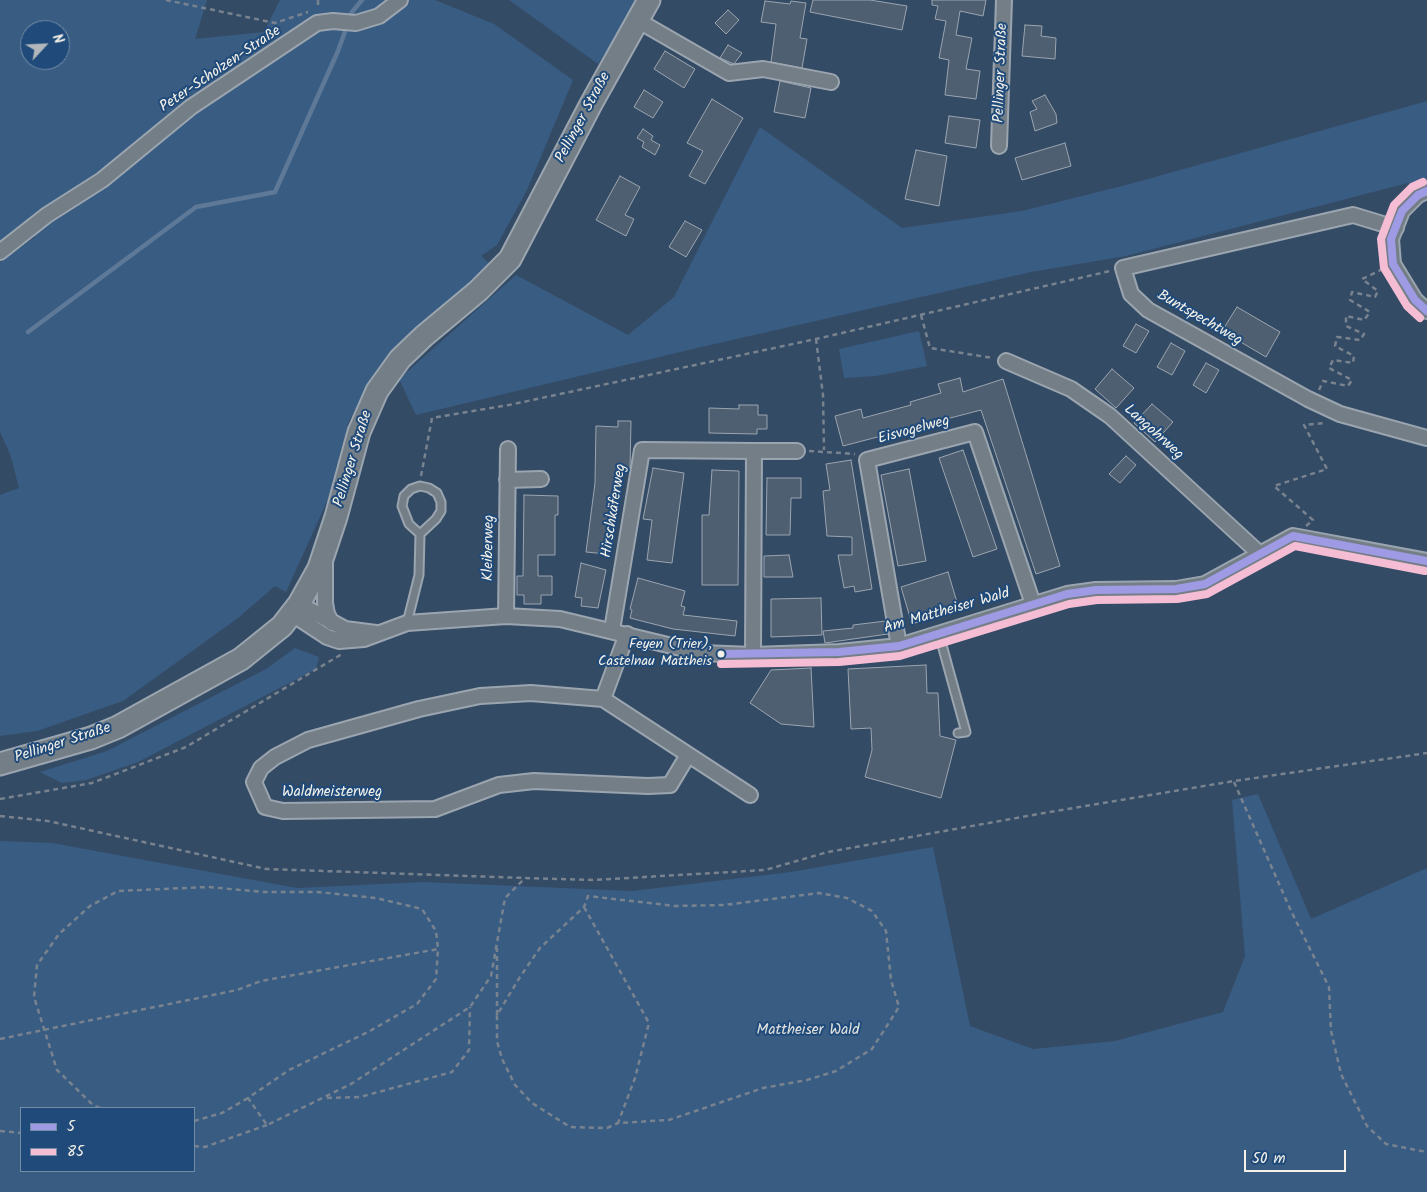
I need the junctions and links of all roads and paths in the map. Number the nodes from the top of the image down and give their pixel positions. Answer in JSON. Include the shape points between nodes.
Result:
{"nodes":[{"id":1,"x":166,"y":0,"type":"edge"},
{"id":2,"x":400,"y":0,"type":"edge"},
{"id":3,"x":648,"y":0,"type":"edge"},
{"id":4,"x":1004,"y":0,"type":"edge"},
{"id":5,"x":318,"y":8,"type":"dead end"},
{"id":6,"x":637,"y":20,"type":"junction"},
{"id":7,"x":831,"y":82,"type":"dead end"},
{"id":8,"x":999,"y":146,"type":"dead end"},
{"id":9,"x":1427,"y":191,"type":"edge"},
{"id":10,"x":1396,"y":228,"type":"junction"},
{"id":11,"x":0,"y":252,"type":"edge"},
{"id":12,"x":1393,"y":264,"type":"junction"},
{"id":13,"x":1123,"y":268,"type":"junction"},
{"id":14,"x":1427,"y":310,"type":"edge"},
{"id":15,"x":921,"y":315,"type":"junction"},
{"id":16,"x":816,"y":339,"type":"junction"},
{"id":17,"x":1006,"y":360,"type":"joint"},
{"id":18,"x":1327,"y":393,"type":"dead end"},
{"id":19,"x":1340,"y":414,"type":"junction"},
{"id":20,"x":1427,"y":438,"type":"edge"},
{"id":21,"x":508,"y":449,"type":"dead end"},
{"id":22,"x":754,"y":451,"type":"junction"},
{"id":23,"x":797,"y":451,"type":"dead end"},
{"id":24,"x":867,"y":460,"type":"junction"},
{"id":25,"x":541,"y":479,"type":"dead end"},
{"id":26,"x":507,"y":480,"type":"junction"},
{"id":27,"x":420,"y":486,"type":"junction"},
{"id":28,"x":420,"y":534,"type":"junction"},
{"id":29,"x":1293,"y":536,"type":"junction"},
{"id":30,"x":325,"y":554,"type":"junction"},
{"id":31,"x":1260,"y":554,"type":"junction"},
{"id":32,"x":1427,"y":561,"type":"edge"},
{"id":33,"x":1033,"y":604,"type":"junction"},
{"id":34,"x":292,"y":614,"type":"junction"},
{"id":35,"x":506,"y":616,"type":"junction"},
{"id":36,"x":332,"y":623,"type":"junction"},
{"id":37,"x":407,"y":623,"type":"junction"},
{"id":38,"x":612,"y":630,"type":"junction"},
{"id":39,"x":376,"y":633,"type":"junction"},
{"id":40,"x":627,"y":634,"type":"junction"},
{"id":41,"x":939,"y":634,"type":"junction"},
{"id":42,"x":352,"y":642,"type":"junction"},
{"id":43,"x":898,"y":646,"type":"junction"},
{"id":44,"x":753,"y":655,"type":"junction"},
{"id":45,"x":603,"y":699,"type":"junction"},
{"id":46,"x":958,"y":733,"type":"dead end"},
{"id":47,"x":1427,"y":753,"type":"edge"},
{"id":48,"x":688,"y":755,"type":"junction"},
{"id":49,"x":0,"y":764,"type":"edge"},
{"id":50,"x":1234,"y":781,"type":"junction"},
{"id":51,"x":750,"y":795,"type":"dead end"},
{"id":52,"x":0,"y":799,"type":"edge"},
{"id":53,"x":0,"y":816,"type":"edge"},
{"id":54,"x":526,"y":878,"type":"junction"},
{"id":55,"x":584,"y":907,"type":"junction"},
{"id":56,"x":497,"y":942,"type":"junction"},
{"id":57,"x":438,"y":949,"type":"junction"},
{"id":58,"x":470,"y":1007,"type":"junction"},
{"id":59,"x":497,"y":1016,"type":"junction"},
{"id":60,"x":44,"y":1030,"type":"junction"},
{"id":61,"x":0,"y":1039,"type":"edge"},
{"id":62,"x":248,"y":1098,"type":"junction"},
{"id":63,"x":325,"y":1098,"type":"junction"},
{"id":64,"x":98,"y":1107,"type":"edge"},
{"id":65,"x":195,"y":1121,"type":"edge"},
{"id":66,"x":618,"y":1123,"type":"junction"},
{"id":67,"x":267,"y":1125,"type":"junction"},
{"id":68,"x":0,"y":1131,"type":"edge"},
{"id":69,"x":20,"y":1133,"type":"edge"},
{"id":70,"x":195,"y":1146,"type":"edge"},
{"id":71,"x":1427,"y":1152,"type":"edge"}],
"edges":[{"from":1,"to":5,"type":"path","via":[[275,23]]},
{"from":2,"to":11,"type":"street","name":"Peter-Scholzen-Straße","via":[[379,16],[356,23],[317,23],[191,107],[102,180],[47,215]]},
{"from":3,"to":6,"type":"main road","name":"Pellinger Straße"},
{"from":4,"to":8,"type":"street","name":"Pellinger Straße"},
{"from":6,"to":7,"type":"street","via":[[729,73],[763,70]]},
{"from":6,"to":30,"type":"main road","name":"Pellinger Straße","via":[[510,259],[400,359],[377,391],[359,432]]},
{"from":9,"to":10,"type":"street","via":[[1402,211]]},
{"from":10,"to":12,"type":"street","via":[[1391,239]]},
{"from":10,"to":13,"type":"street","via":[[1353,215]]},
{"from":12,"to":14,"type":"street","via":[[1415,300]]},
{"from":12,"to":18,"type":"path","via":[[1362,279],[1378,292],[1375,297],[1352,292],[1350,300],[1370,312],[1364,320],[1346,316],[1346,326],[1364,334],[1360,340],[1337,337],[1335,346],[1354,356],[1353,363],[1333,360],[1329,368],[1352,380],[1348,386],[1323,381],[1319,390]]},
{"from":13,"to":15,"type":"path"},
{"from":13,"to":19,"type":"street","name":"Buntspechtweg","via":[[1131,294],[1148,310]]},
{"from":15,"to":16,"type":"path"},
{"from":15,"to":17,"type":"path","via":[[930,348]]},
{"from":16,"to":24,"type":"path","via":[[823,395],[824,450],[863,455]]},
{"from":16,"to":27,"type":"path","via":[[509,405],[432,418]]},
{"from":17,"to":31,"type":"street","name":"Langohrweg","via":[[1071,389],[1110,416]]},
{"from":19,"to":20,"type":"street","name":"Buntspechtweg"},
{"from":19,"to":29,"type":"path","via":[[1327,423],[1304,424],[1327,469],[1274,486],[1313,520]]},
{"from":21,"to":26,"type":"street","name":"Kleiberweg"},
{"from":22,"to":23,"type":"street","name":"Hirschkäferweg"},
{"from":22,"to":38,"type":"street","name":"Hirschkäferweg","via":[[642,450]]},
{"from":22,"to":44,"type":"street"},
{"from":24,"to":33,"type":"street","name":"Eisvogelweg","via":[[975,432]]},
{"from":24,"to":43,"type":"street","name":"Eisvogelweg"},
{"from":25,"to":26,"type":"street"},
{"from":26,"to":35,"type":"street","name":"Kleiberweg"},
{"from":27,"to":28,"type":"lane","via":[[404,496],[402,506],[409,524]]},
{"from":27,"to":28,"type":"lane","via":[[437,493],[441,511]]},
{"from":28,"to":37,"type":"lane","via":[[419,575]]},
{"from":29,"to":31,"type":"street","name":"Am Mattheiser Wald"},
{"from":29,"to":32,"type":"street"},
{"from":30,"to":34,"type":"main road","name":"Pellinger Straße","via":[[313,582]]},
{"from":30,"to":36,"type":"street","via":[[325,603]]},
{"from":31,"to":33,"type":"street","name":"Am Mattheiser Wald","via":[[1205,584],[1176,589],[1096,590]]},
{"from":33,"to":41,"type":"street","name":"Am Mattheiser Wald"},
{"from":34,"to":36,"type":"street","name":"Am Mattheiser Wald","via":[[298,610],[310,610]]},
{"from":34,"to":42,"type":"street","via":[[327,637]]},
{"from":34,"to":49,"type":"main road","name":"Pellinger Straße","via":[[270,638],[241,659],[118,727]]},
{"from":35,"to":37,"type":"street","name":"Am Mattheiser Wald"},
{"from":35,"to":38,"type":"street","name":"Am Mattheiser Wald","via":[[560,619]]},
{"from":36,"to":39,"type":"street","name":"Am Mattheiser Wald","via":[[345,630]]},
{"from":37,"to":39,"type":"street","name":"Am Mattheiser Wald"},
{"from":38,"to":40,"type":"street","name":"Am Mattheiser Wald"},
{"from":39,"to":42,"type":"street","name":"Am Mattheiser Wald"},
{"from":40,"to":44,"type":"street","name":"Am Mattheiser Wald","via":[[702,654]]},
{"from":40,"to":45,"type":"street"},
{"from":41,"to":43,"type":"street","name":"Am Mattheiser Wald"},
{"from":41,"to":46,"type":"lane","via":[[966,732]]},
{"from":42,"to":52,"type":"path","via":[[340,658],[186,747],[92,783]]},
{"from":43,"to":44,"type":"street","name":"Am Mattheiser Wald"},
{"from":45,"to":48,"type":"street","name":"Waldmeisterweg"},
{"from":45,"to":48,"type":"street","name":"Waldmeisterweg","via":[[531,693],[480,696],[419,709],[308,740],[275,757],[261,768],[254,782],[265,807],[283,811],[435,809],[499,785],[534,781],[670,785]]},
{"from":47,"to":50,"type":"path"},
{"from":48,"to":51,"type":"street","name":"Waldmeisterweg"},
{"from":50,"to":54,"type":"path","via":[[828,852],[764,870],[593,880]]},
{"from":50,"to":71,"type":"path","via":[[1291,911],[1330,987],[1330,1031],[1340,1074],[1367,1126],[1386,1144]]},
{"from":53,"to":54,"type":"path","via":[[48,821],[266,869]]},
{"from":54,"to":56,"type":"path","via":[[505,898]]},
{"from":55,"to":59,"type":"path","via":[[540,948]]},
{"from":55,"to":66,"type":"path","via":[[649,1023]]},
{"from":55,"to":66,"type":"path","via":[[588,896],[675,906],[724,905],[819,893],[847,898],[872,911],[886,931],[891,980],[899,1006],[872,1049],[836,1072],[763,1088],[668,1120]]},
{"from":56,"to":58,"type":"path","via":[[491,976]]},
{"from":56,"to":59,"type":"path"},
{"from":57,"to":60,"type":"path","via":[[261,981],[237,990]]},
{"from":57,"to":60,"type":"path","via":[[436,931],[422,909],[376,898],[208,887],[118,891],[90,906],[59,934],[37,965],[34,997]]},
{"from":57,"to":62,"type":"path","via":[[436,979],[417,1004],[289,1070]]},
{"from":58,"to":63,"type":"path"},
{"from":58,"to":63,"type":"path","via":[[469,1050],[452,1072],[360,1097]]},
{"from":59,"to":66,"type":"path","via":[[497,1040],[502,1059],[515,1085],[532,1103],[570,1127],[607,1128]]},
{"from":60,"to":61,"type":"path"},
{"from":60,"to":64,"type":"path","via":[[57,1070]]},
{"from":62,"to":65,"type":"path","via":[[222,1112]]},
{"from":62,"to":67,"type":"path"},
{"from":63,"to":67,"type":"path"},
{"from":67,"to":70,"type":"path","via":[[204,1147]]},
{"from":68,"to":69,"type":"path"}]}
